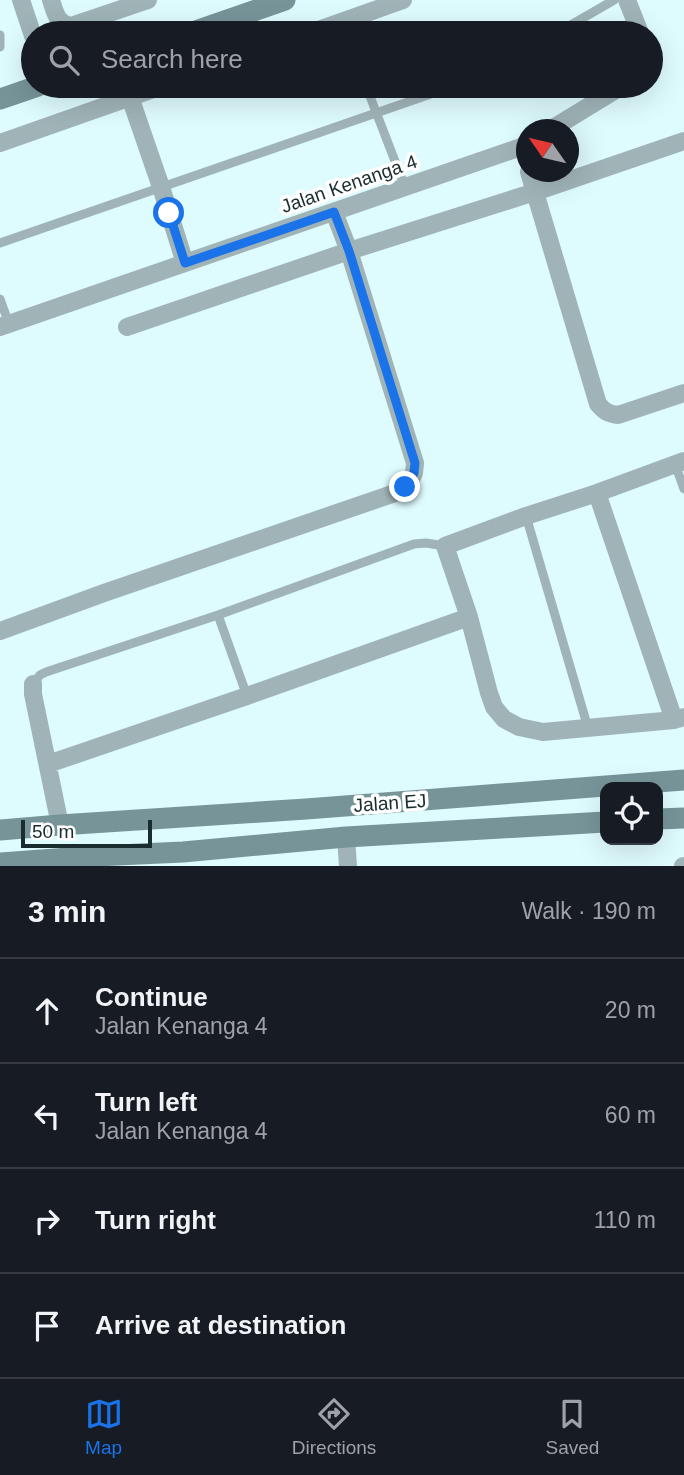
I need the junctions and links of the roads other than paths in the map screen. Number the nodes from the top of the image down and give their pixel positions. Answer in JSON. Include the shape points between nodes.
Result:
{"nodes":[{"id":1,"x":21,"y":0,"type":"edge"},
{"id":2,"x":51,"y":0,"type":"edge"},
{"id":3,"x":148,"y":0,"type":"edge"},
{"id":4,"x":285,"y":0,"type":"edge"},
{"id":5,"x":403,"y":0,"type":"edge"},
{"id":6,"x":614,"y":0,"type":"edge"},
{"id":7,"x":627,"y":0,"type":"edge"},
{"id":8,"x":28,"y":21,"type":"edge"},
{"id":9,"x":58,"y":21,"type":"edge"},
{"id":10,"x":86,"y":21,"type":"edge"},
{"id":11,"x":225,"y":21,"type":"edge"},
{"id":12,"x":357,"y":21,"type":"edge"},
{"id":13,"x":578,"y":21,"type":"edge"},
{"id":14,"x":635,"y":21,"type":"edge"},
{"id":15,"x":0,"y":35,"type":"edge"},
{"id":16,"x":0,"y":47,"type":"edge"},
{"id":17,"x":21,"y":92,"type":"edge"},
{"id":18,"x":119,"y":98,"type":"edge"},
{"id":19,"x":137,"y":98,"type":"edge"},
{"id":20,"x":370,"y":98,"type":"edge"},
{"id":21,"x":419,"y":98,"type":"edge"},
{"id":22,"x":602,"y":98,"type":"edge"},
{"id":23,"x":0,"y":99,"type":"edge"},
{"id":24,"x":376,"y":113,"type":"junction"},
{"id":25,"x":568,"y":119,"type":"edge"},
{"id":26,"x":684,"y":141,"type":"edge"},
{"id":27,"x":0,"y":143,"type":"edge"},
{"id":28,"x":516,"y":155,"type":"edge"},
{"id":29,"x":532,"y":182,"type":"edge"},
{"id":30,"x":161,"y":187,"type":"junction"},
{"id":31,"x":405,"y":187,"type":"junction"},
{"id":32,"x":535,"y":192,"type":"junction"},
{"id":33,"x":334,"y":212,"type":"junction"},
{"id":34,"x":0,"y":243,"type":"edge"},
{"id":35,"x":349,"y":251,"type":"junction"},
{"id":36,"x":185,"y":263,"type":"junction"},
{"id":37,"x":0,"y":299,"type":"edge"},
{"id":38,"x":5,"y":325,"type":"edge"},
{"id":39,"x":127,"y":327,"type":"dead end"},
{"id":40,"x":684,"y":393,"type":"edge"},
{"id":41,"x":680,"y":462,"type":"edge"},
{"id":42,"x":684,"y":489,"type":"edge"},
{"id":43,"x":597,"y":493,"type":"junction"},
{"id":44,"x":526,"y":516,"type":"junction"},
{"id":45,"x":445,"y":546,"type":"junction"},
{"id":46,"x":218,"y":615,"type":"junction"},
{"id":47,"x":469,"y":617,"type":"junction"},
{"id":48,"x":0,"y":631,"type":"edge"},
{"id":49,"x":33,"y":684,"type":"joint"},
{"id":50,"x":247,"y":696,"type":"junction"},
{"id":51,"x":679,"y":718,"type":"edge"},
{"id":52,"x":588,"y":728,"type":"junction"},
{"id":53,"x":48,"y":764,"type":"junction"},
{"id":54,"x":684,"y":780,"type":"edge"},
{"id":55,"x":684,"y":818,"type":"edge"},
{"id":56,"x":663,"y":819,"type":"edge"},
{"id":57,"x":600,"y":822,"type":"edge"},
{"id":58,"x":96,"y":823,"type":"junction"},
{"id":59,"x":60,"y":825,"type":"junction"},
{"id":60,"x":0,"y":830,"type":"edge"},
{"id":61,"x":346,"y":837,"type":"junction"},
{"id":62,"x":183,"y":852,"type":"junction"},
{"id":63,"x":96,"y":861,"type":"edge"},
{"id":64,"x":2,"y":863,"type":"edge"},
{"id":65,"x":27,"y":866,"type":"edge"},
{"id":66,"x":142,"y":866,"type":"edge"},
{"id":67,"x":348,"y":866,"type":"edge"}],
"edges":[{"from":1,"to":8,"type":"street"},
{"from":2,"to":9,"type":"street"},
{"from":3,"to":10,"type":"street"},
{"from":4,"to":11,"type":"main road"},
{"from":5,"to":12,"type":"street"},
{"from":6,"to":13,"type":"lane"},
{"from":7,"to":14,"type":"street"},
{"from":15,"to":16,"type":"lane"},
{"from":17,"to":23,"type":"main road"},
{"from":18,"to":27,"type":"street"},
{"from":19,"to":30,"type":"street"},
{"from":20,"to":24,"type":"lane"},
{"from":21,"to":24,"type":"lane"},
{"from":22,"to":25,"type":"street"},
{"from":24,"to":30,"type":"lane"},
{"from":24,"to":31,"type":"lane"},
{"from":26,"to":32,"type":"street"},
{"from":28,"to":31,"type":"street","name":"Jalan Kenanga 4"},
{"from":29,"to":32,"type":"street"},
{"from":30,"to":34,"type":"lane"},
{"from":30,"to":36,"type":"street"},
{"from":31,"to":33,"type":"street","name":"Jalan Kenanga 4"},
{"from":32,"to":35,"type":"street"},
{"from":32,"to":40,"type":"street","via":[[597,404],[618,415]]},
{"from":33,"to":35,"type":"street"},
{"from":33,"to":36,"type":"street","name":"Jalan Kenanga 4"},
{"from":35,"to":39,"type":"street"},
{"from":35,"to":48,"type":"street","via":[[415,463],[405,487]]},
{"from":36,"to":38,"type":"street","name":"Jalan Kenanga 4"},
{"from":37,"to":38,"type":"lane"},
{"from":41,"to":42,"type":"lane"},
{"from":41,"to":43,"type":"street"},
{"from":43,"to":44,"type":"street"},
{"from":43,"to":51,"type":"street"},
{"from":44,"to":45,"type":"street"},
{"from":44,"to":52,"type":"lane"},
{"from":45,"to":46,"type":"lane","via":[[414,544]]},
{"from":45,"to":47,"type":"street"},
{"from":46,"to":49,"type":"lane","via":[[46,672]]},
{"from":46,"to":50,"type":"lane"},
{"from":47,"to":50,"type":"street"},
{"from":47,"to":52,"type":"street","via":[[489,693],[504,719],[532,731]]},
{"from":49,"to":53,"type":"street"},
{"from":50,"to":53,"type":"street"},
{"from":51,"to":52,"type":"street"},
{"from":53,"to":59,"type":"street"},
{"from":54,"to":58,"type":"main road","name":"Jalan EJ"},
{"from":55,"to":56,"type":"main road"},
{"from":57,"to":61,"type":"main road","name":"Jalan EJ"},
{"from":58,"to":59,"type":"main road","name":"Jalan EJ"},
{"from":58,"to":63,"type":"main road"},
{"from":59,"to":60,"type":"main road","name":"Jalan EJ"},
{"from":61,"to":62,"type":"main road","name":"Jalan EJ"},
{"from":61,"to":67,"type":"street"},
{"from":62,"to":63,"type":"main road","name":"Jalan EJ"},
{"from":62,"to":66,"type":"main road"},
{"from":63,"to":64,"type":"main road","name":"Jalan EJ"},
{"from":64,"to":65,"type":"main road"}]}
